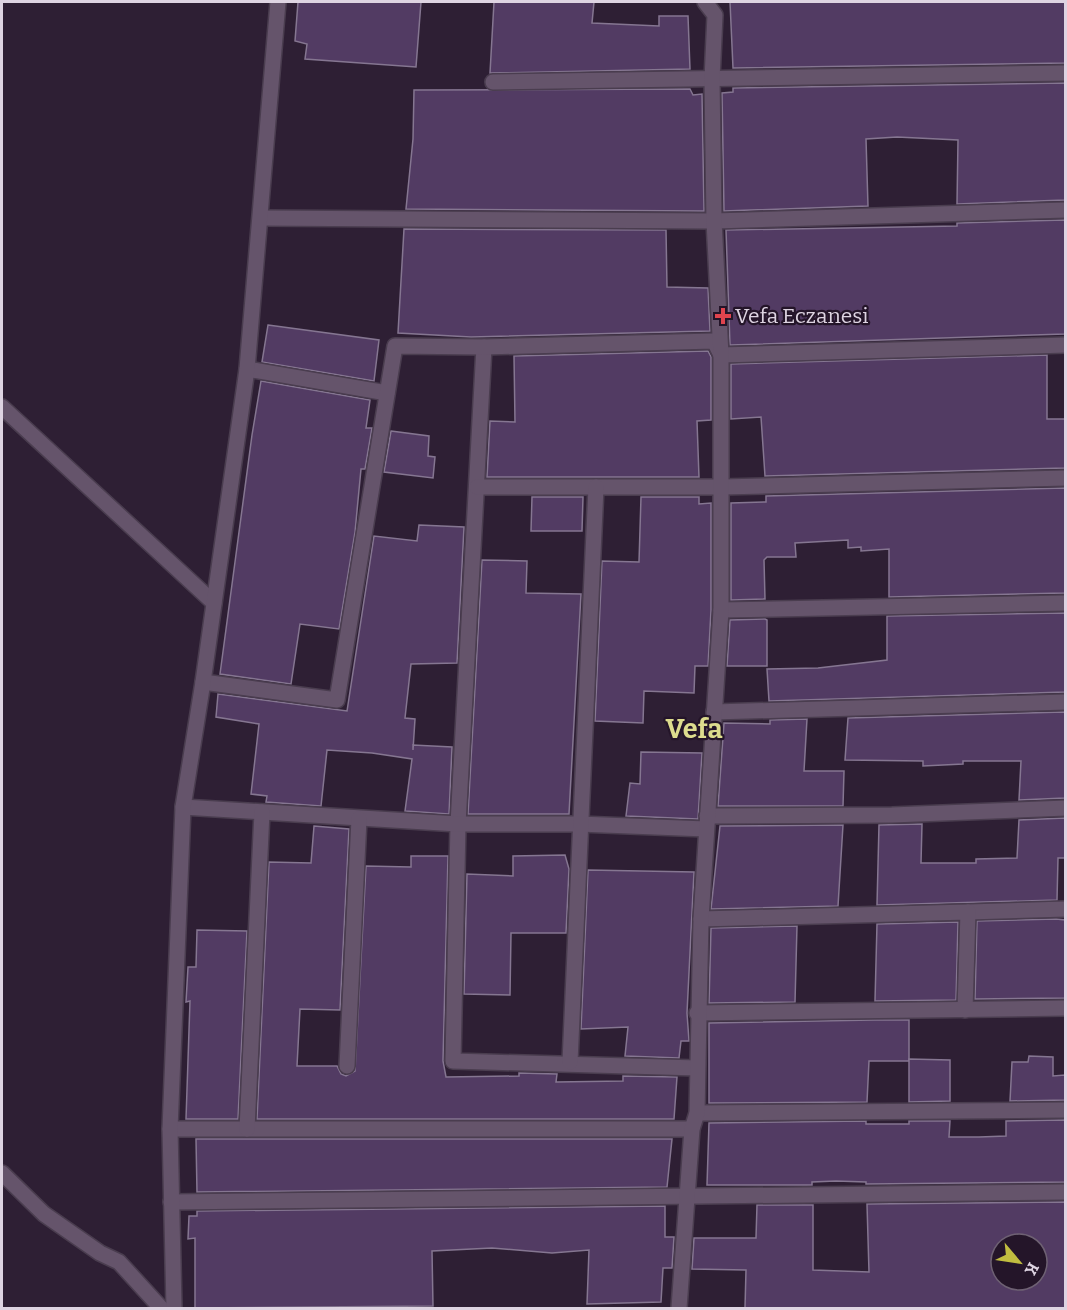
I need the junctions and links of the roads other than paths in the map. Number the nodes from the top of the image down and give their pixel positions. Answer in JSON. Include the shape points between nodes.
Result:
{"nodes":[{"id":1,"x":278,"y":2,"type":"edge"},
{"id":2,"x":705,"y":2,"type":"edge"},
{"id":3,"x":1065,"y":74,"type":"edge"},
{"id":4,"x":712,"y":79,"type":"junction"},
{"id":5,"x":492,"y":82,"type":"dead end"},
{"id":6,"x":1065,"y":210,"type":"edge"},
{"id":7,"x":261,"y":218,"type":"junction"},
{"id":8,"x":714,"y":221,"type":"junction"},
{"id":9,"x":1065,"y":345,"type":"edge"},
{"id":10,"x":484,"y":347,"type":"junction"},
{"id":11,"x":721,"y":355,"type":"junction"},
{"id":12,"x":247,"y":369,"type":"junction"},
{"id":13,"x":387,"y":393,"type":"junction"},
{"id":14,"x":2,"y":407,"type":"edge"},
{"id":15,"x":1065,"y":478,"type":"edge"},
{"id":16,"x":477,"y":487,"type":"junction"},
{"id":17,"x":596,"y":487,"type":"junction"},
{"id":18,"x":722,"y":487,"type":"junction"},
{"id":19,"x":214,"y":603,"type":"junction"},
{"id":20,"x":1065,"y":603,"type":"edge"},
{"id":21,"x":721,"y":610,"type":"junction"},
{"id":22,"x":204,"y":682,"type":"junction"},
{"id":23,"x":1065,"y":702,"type":"edge"},
{"id":24,"x":714,"y":712,"type":"junction"},
{"id":25,"x":183,"y":807,"type":"junction"},
{"id":26,"x":1065,"y":808,"type":"edge"},
{"id":27,"x":262,"y":812,"type":"junction"},
{"id":28,"x":359,"y":819,"type":"junction"},
{"id":29,"x":706,"y":823,"type":"junction"},
{"id":30,"x":458,"y":824,"type":"junction"},
{"id":31,"x":579,"y":824,"type":"junction"},
{"id":32,"x":1065,"y":909,"type":"edge"},
{"id":33,"x":968,"y":912,"type":"junction"},
{"id":34,"x":701,"y":919,"type":"junction"},
{"id":35,"x":1065,"y":1008,"type":"edge"},
{"id":36,"x":965,"y":1010,"type":"junction"},
{"id":37,"x":697,"y":1013,"type":"junction"},
{"id":38,"x":570,"y":1062,"type":"junction"},
{"id":39,"x":347,"y":1066,"type":"dead end"},
{"id":40,"x":697,"y":1068,"type":"junction"},
{"id":41,"x":1065,"y":1110,"type":"edge"},
{"id":42,"x":697,"y":1113,"type":"junction"},
{"id":43,"x":170,"y":1129,"type":"junction"},
{"id":44,"x":247,"y":1129,"type":"junction"},
{"id":45,"x":692,"y":1129,"type":"junction"},
{"id":46,"x":2,"y":1173,"type":"edge"},
{"id":47,"x":1065,"y":1192,"type":"edge"},
{"id":48,"x":689,"y":1197,"type":"junction"},
{"id":49,"x":171,"y":1202,"type":"junction"},
{"id":50,"x":161,"y":1308,"type":"edge"},
{"id":51,"x":174,"y":1308,"type":"edge"},
{"id":52,"x":679,"y":1308,"type":"edge"}],
"edges":[{"from":1,"to":7,"type":"street"},
{"from":2,"to":4,"type":"street","via":[[715,15]]},
{"from":3,"to":4,"type":"street"},
{"from":4,"to":5,"type":"street"},
{"from":4,"to":8,"type":"street"},
{"from":6,"to":8,"type":"street"},
{"from":7,"to":8,"type":"street"},
{"from":7,"to":12,"type":"street"},
{"from":8,"to":11,"type":"street"},
{"from":9,"to":11,"type":"street"},
{"from":10,"to":11,"type":"street","via":[[714,341]]},
{"from":10,"to":13,"type":"street","via":[[395,346]]},
{"from":10,"to":16,"type":"street"},
{"from":11,"to":18,"type":"street"},
{"from":12,"to":13,"type":"street"},
{"from":12,"to":19,"type":"street"},
{"from":13,"to":22,"type":"street","via":[[338,700]]},
{"from":14,"to":19,"type":"street"},
{"from":15,"to":18,"type":"street"},
{"from":16,"to":17,"type":"street"},
{"from":16,"to":30,"type":"street"},
{"from":17,"to":18,"type":"street"},
{"from":17,"to":31,"type":"street"},
{"from":18,"to":21,"type":"street"},
{"from":19,"to":22,"type":"street"},
{"from":20,"to":21,"type":"street"},
{"from":21,"to":24,"type":"street"},
{"from":22,"to":25,"type":"street"},
{"from":23,"to":24,"type":"street"},
{"from":24,"to":29,"type":"street"},
{"from":25,"to":27,"type":"street"},
{"from":25,"to":43,"type":"street"},
{"from":26,"to":29,"type":"street"},
{"from":27,"to":28,"type":"street"},
{"from":27,"to":44,"type":"street"},
{"from":28,"to":30,"type":"street"},
{"from":28,"to":39,"type":"street"},
{"from":29,"to":31,"type":"street"},
{"from":29,"to":34,"type":"street"},
{"from":30,"to":31,"type":"street"},
{"from":30,"to":38,"type":"street","via":[[453,1060]]},
{"from":31,"to":38,"type":"street"},
{"from":32,"to":33,"type":"street"},
{"from":33,"to":34,"type":"street"},
{"from":33,"to":36,"type":"street"},
{"from":34,"to":37,"type":"street"},
{"from":35,"to":36,"type":"street"},
{"from":36,"to":37,"type":"street"},
{"from":37,"to":40,"type":"street"},
{"from":38,"to":40,"type":"street"},
{"from":40,"to":42,"type":"street"},
{"from":41,"to":42,"type":"street"},
{"from":42,"to":45,"type":"street"},
{"from":43,"to":44,"type":"street"},
{"from":43,"to":49,"type":"street"},
{"from":44,"to":45,"type":"street"},
{"from":45,"to":48,"type":"street"},
{"from":46,"to":50,"type":"street","via":[[44,1214],[119,1262]]},
{"from":47,"to":48,"type":"street"},
{"from":48,"to":49,"type":"street"},
{"from":48,"to":52,"type":"street"},
{"from":49,"to":51,"type":"street"}]}
